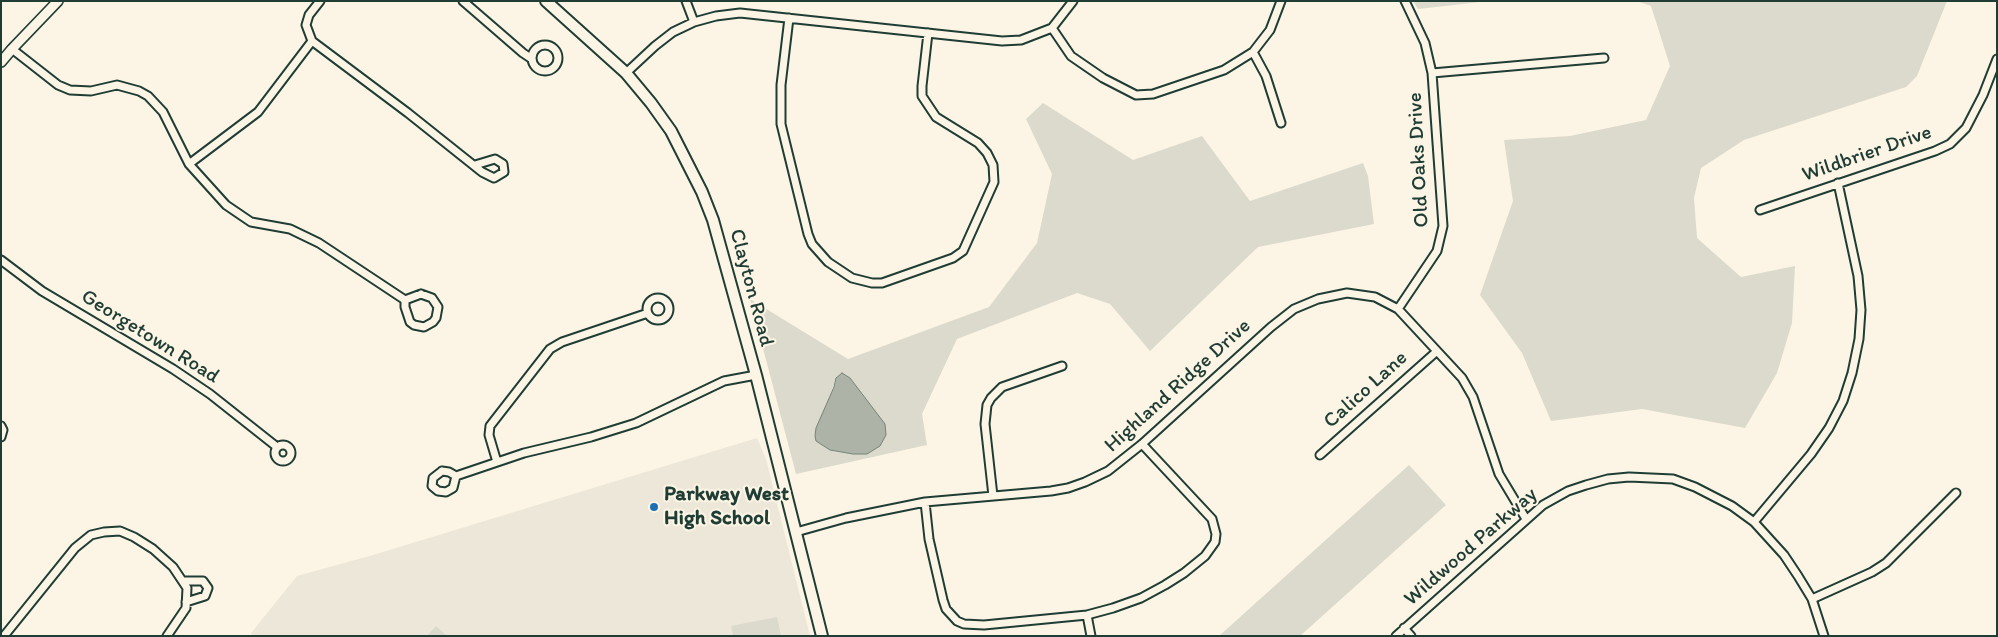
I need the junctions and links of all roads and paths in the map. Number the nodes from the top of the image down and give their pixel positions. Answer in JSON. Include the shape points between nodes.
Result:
{"nodes":[{"id":1,"x":58,"y":1,"type":"edge"},
{"id":2,"x":320,"y":1,"type":"edge"},
{"id":3,"x":463,"y":1,"type":"edge"},
{"id":4,"x":546,"y":1,"type":"edge"},
{"id":5,"x":686,"y":1,"type":"edge"},
{"id":6,"x":1073,"y":1,"type":"edge"},
{"id":7,"x":1281,"y":1,"type":"edge"},
{"id":8,"x":1405,"y":1,"type":"edge"},
{"id":9,"x":789,"y":18,"type":"junction"},
{"id":10,"x":694,"y":22,"type":"junction"},
{"id":11,"x":1052,"y":28,"type":"junction"},
{"id":12,"x":928,"y":34,"type":"junction"},
{"id":13,"x":312,"y":41,"type":"junction"},
{"id":14,"x":12,"y":49,"type":"junction"},
{"id":15,"x":1253,"y":52,"type":"junction"},
{"id":16,"x":1604,"y":58,"type":"dead end"},
{"id":17,"x":532,"y":59,"type":"dead end"},
{"id":18,"x":1997,"y":59,"type":"edge"},
{"id":19,"x":1,"y":62,"type":"edge"},
{"id":20,"x":626,"y":73,"type":"junction"},
{"id":21,"x":1432,"y":74,"type":"junction"},
{"id":22,"x":1281,"y":123,"type":"dead end"},
{"id":23,"x":189,"y":164,"type":"junction"},
{"id":24,"x":475,"y":165,"type":"dead end"},
{"id":25,"x":1838,"y":183,"type":"junction"},
{"id":26,"x":1760,"y":210,"type":"dead end"},
{"id":27,"x":1,"y":260,"type":"edge"},
{"id":28,"x":405,"y":300,"type":"junction"},
{"id":29,"x":1398,"y":310,"type":"junction"},
{"id":30,"x":648,"y":313,"type":"dead end"},
{"id":31,"x":1436,"y":352,"type":"junction"},
{"id":32,"x":1062,"y":366,"type":"dead end"},
{"id":33,"x":756,"y":375,"type":"junction"},
{"id":34,"x":1,"y":426,"type":"edge"},
{"id":35,"x":1,"y":437,"type":"edge"},
{"id":36,"x":1142,"y":444,"type":"junction"},
{"id":37,"x":277,"y":447,"type":"dead end"},
{"id":38,"x":1320,"y":455,"type":"dead end"},
{"id":39,"x":497,"y":462,"type":"junction"},
{"id":40,"x":456,"y":476,"type":"dead end"},
{"id":41,"x":1956,"y":493,"type":"dead end"},
{"id":42,"x":993,"y":496,"type":"junction"},
{"id":43,"x":925,"y":502,"type":"junction"},
{"id":44,"x":1526,"y":518,"type":"junction"},
{"id":45,"x":1754,"y":522,"type":"junction"},
{"id":46,"x":796,"y":532,"type":"junction"},
{"id":47,"x":185,"y":584,"type":"junction"},
{"id":48,"x":1812,"y":599,"type":"junction"},
{"id":49,"x":186,"y":602,"type":"junction"},
{"id":50,"x":1087,"y":616,"type":"junction"},
{"id":51,"x":1404,"y":628,"type":"junction"},
{"id":52,"x":4,"y":636,"type":"edge"},
{"id":53,"x":167,"y":636,"type":"edge"},
{"id":54,"x":822,"y":636,"type":"edge"},
{"id":55,"x":1092,"y":636,"type":"edge"},
{"id":56,"x":1396,"y":636,"type":"edge"},
{"id":57,"x":1411,"y":636,"type":"edge"},
{"id":58,"x":1824,"y":636,"type":"edge"}],
"edges":[{"from":1,"to":14,"type":"street"},
{"from":2,"to":13,"type":"street","via":[[306,24]]},
{"from":3,"to":17,"type":"street"},
{"from":4,"to":20,"type":"main road","name":"Clayton Road"},
{"from":5,"to":10,"type":"street"},
{"from":6,"to":11,"type":"street"},
{"from":7,"to":15,"type":"street","via":[[1270,30]]},
{"from":8,"to":21,"type":"street","name":"Old Oaks Drive","via":[[1425,43]]},
{"from":9,"to":10,"type":"street","via":[[740,13]]},
{"from":9,"to":12,"type":"street"},
{"from":9,"to":12,"type":"street","via":[[781,85],[781,124],[808,234],[828,262],[852,278],[872,283],[882,283],[953,258],[963,251],[994,182],[987,153],[978,143],[936,117],[922,96]]},
{"from":10,"to":20,"type":"street","via":[[673,32]]},
{"from":11,"to":12,"type":"street","via":[[1021,40],[1002,41]]},
{"from":11,"to":15,"type":"street","via":[[1071,56],[1119,88],[1136,95],[1153,94],[1224,70]]},
{"from":13,"to":23,"type":"street","via":[[258,112]]},
{"from":13,"to":24,"type":"street"},
{"from":14,"to":19,"type":"street"},
{"from":14,"to":23,"type":"street","via":[[58,85],[70,90],[91,91],[117,85],[148,96],[163,112]]},
{"from":15,"to":22,"type":"street","via":[[1266,76]]},
{"from":16,"to":21,"type":"street"},
{"from":18,"to":25,"type":"street","name":"Wildbrier Drive","via":[[1966,128],[1950,144],[1935,152]]},
{"from":20,"to":33,"type":"main road","name":"Clayton Road","via":[[672,131],[702,192],[713,220]]},
{"from":21,"to":29,"type":"street","name":"Old Oaks Drive","via":[[1443,226],[1436,251]]},
{"from":23,"to":28,"type":"street","via":[[238,214],[252,222],[290,229],[307,236]]},
{"from":25,"to":26,"type":"street","name":"Wildbrier Drive"},
{"from":25,"to":45,"type":"street","via":[[1858,276],[1861,310],[1852,373],[1829,428]]},
{"from":27,"to":37,"type":"street","name":"Georgetown Road","via":[[42,291],[196,384]]},
{"from":28,"to":28,"type":"street","via":[[407,317],[414,325],[424,327],[436,318],[438,307],[432,298],[421,294]]},
{"from":29,"to":31,"type":"street","name":"Highland Ridge Drive"},
{"from":29,"to":36,"type":"street","name":"Highland Ridge Drive","via":[[1375,297],[1346,293],[1294,309],[1270,326]]},
{"from":30,"to":39,"type":"street","via":[[550,349],[490,426]]},
{"from":31,"to":38,"type":"street","name":"Calico Lane"},
{"from":31,"to":44,"type":"street","name":"Highland Ridge Drive","via":[[1462,378],[1473,397],[1499,474]]},
{"from":32,"to":42,"type":"street","via":[[1002,387],[990,398],[985,424]]},
{"from":33,"to":39,"type":"street","via":[[724,381],[636,423]]},
{"from":33,"to":46,"type":"main road","name":"Clayton Road"},
{"from":34,"to":35,"type":"street"},
{"from":36,"to":42,"type":"street","name":"Highland Ridge Drive","via":[[1108,470],[1068,488]]},
{"from":36,"to":50,"type":"street","via":[[1212,519],[1215,542],[1213,548],[1184,573],[1141,598]]},
{"from":39,"to":40,"type":"street"},
{"from":41,"to":48,"type":"street","via":[[1886,563]]},
{"from":42,"to":43,"type":"street","name":"Highland Ridge Drive"},
{"from":43,"to":46,"type":"street","name":"Highland Ridge Drive"},
{"from":43,"to":50,"type":"street","via":[[929,539],[946,609],[957,621],[984,625]]},
{"from":44,"to":45,"type":"street","name":"Wildwood Parkway","via":[[1543,505],[1586,485],[1608,479],[1651,477],[1673,479],[1695,487],[1732,506]]},
{"from":44,"to":51,"type":"street","name":"Wildwood Parkway"},
{"from":45,"to":48,"type":"street","name":"Wildwood Parkway","via":[[1784,555]]},
{"from":46,"to":54,"type":"main road","name":"Clayton Road"},
{"from":47,"to":49,"type":"street"},
{"from":47,"to":49,"type":"street","via":[[202,581],[208,588],[205,596]]},
{"from":47,"to":52,"type":"street","via":[[174,567],[153,549],[120,531],[104,532],[91,536],[75,548]]},
{"from":48,"to":58,"type":"street","name":"Wildwood Parkway"},
{"from":49,"to":53,"type":"street","via":[[183,614]]},
{"from":50,"to":55,"type":"street"},
{"from":51,"to":56,"type":"street","name":"Wildwood Parkway"},
{"from":51,"to":57,"type":"street"}]}
